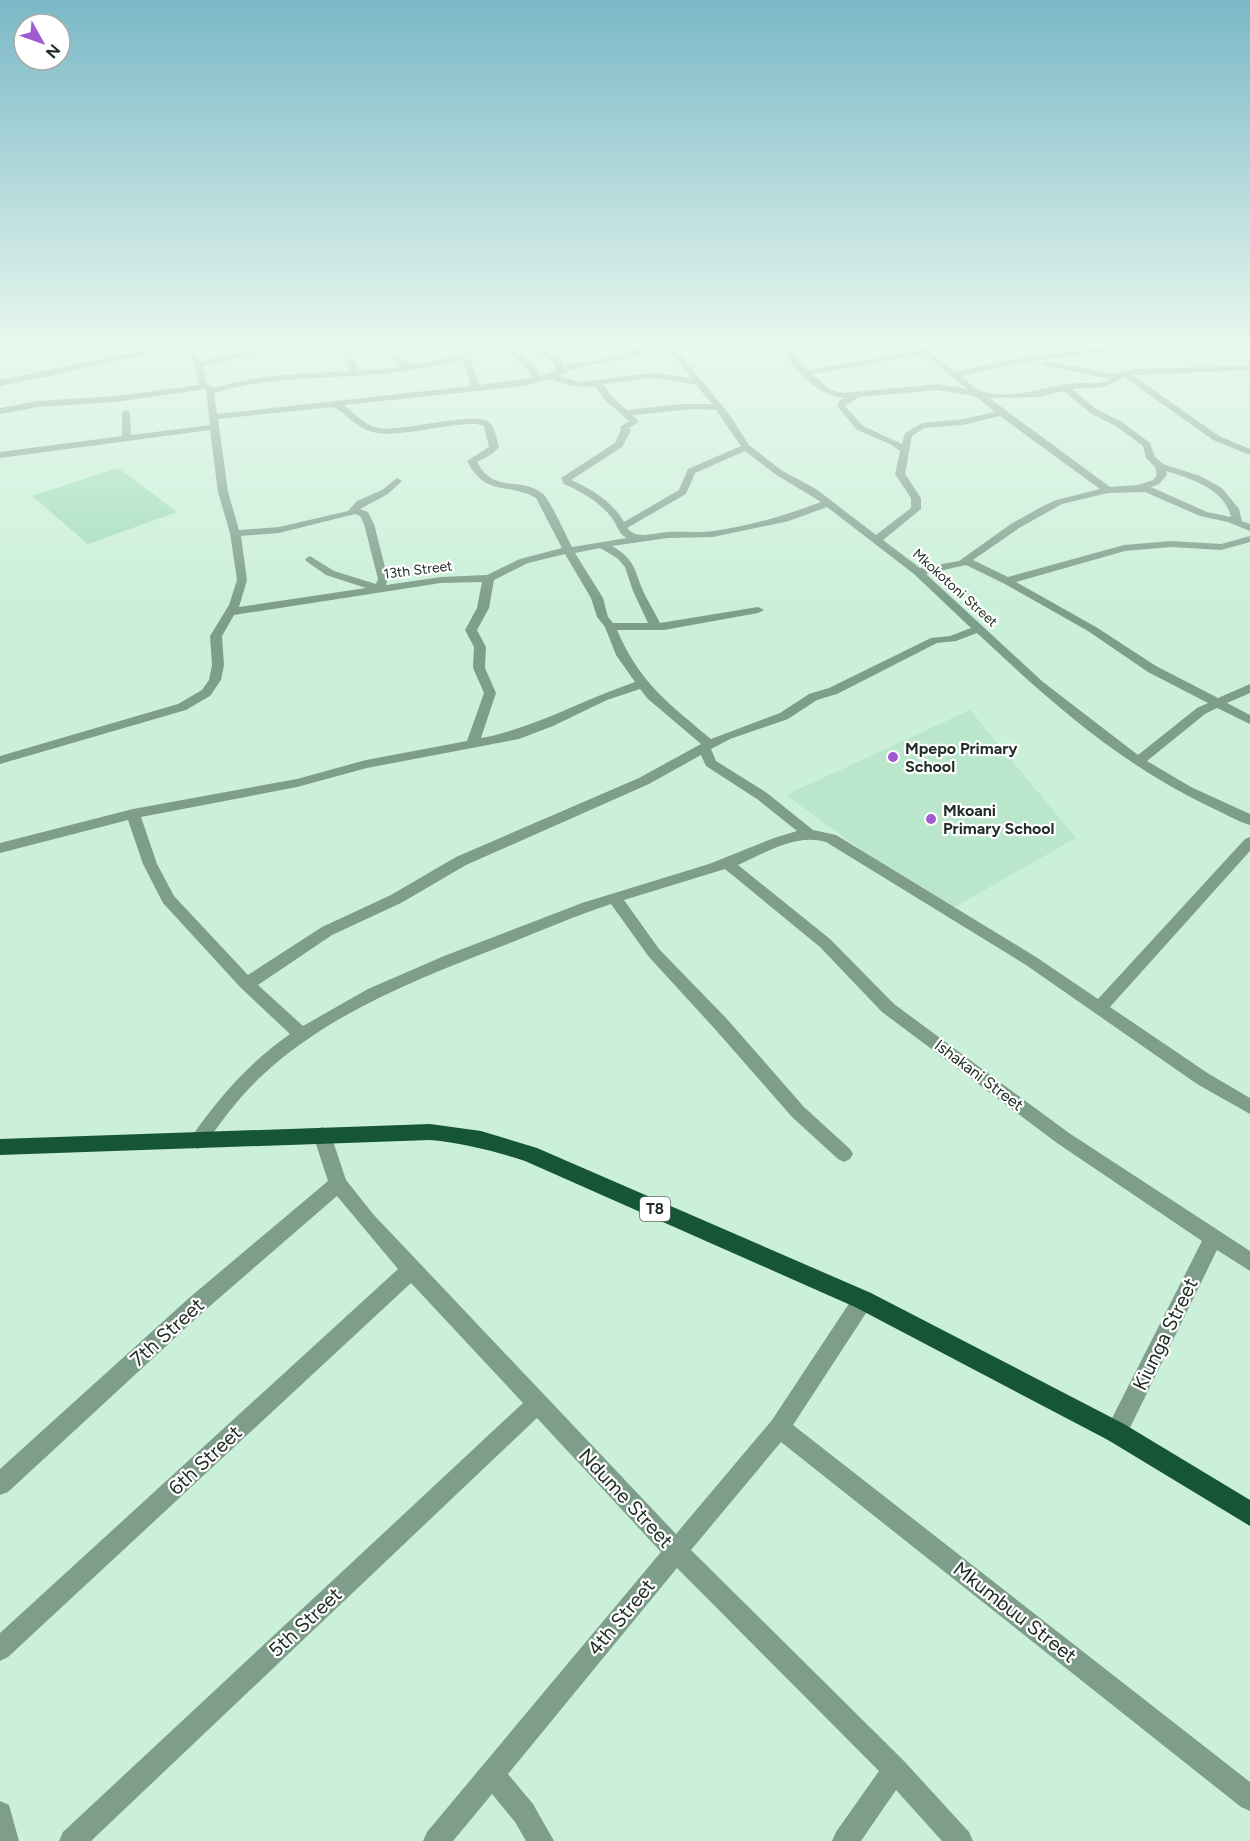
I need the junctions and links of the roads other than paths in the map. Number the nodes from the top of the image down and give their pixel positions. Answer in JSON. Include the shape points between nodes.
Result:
{"nodes":[{"id":1,"x":127,"y":432,"type":"edge"},
{"id":2,"x":163,"y":432,"type":"edge"},
{"id":3,"x":215,"y":432,"type":"edge"},
{"id":4,"x":491,"y":432,"type":"edge"},
{"id":5,"x":625,"y":432,"type":"edge"},
{"id":6,"x":736,"y":432,"type":"edge"},
{"id":7,"x":869,"y":432,"type":"edge"},
{"id":8,"x":913,"y":432,"type":"edge"},
{"id":9,"x":1028,"y":432,"type":"edge"},
{"id":10,"x":1131,"y":432,"type":"edge"},
{"id":11,"x":1207,"y":432,"type":"edge"},
{"id":12,"x":127,"y":439,"type":"junction"},
{"id":13,"x":746,"y":447,"type":"junction"},
{"id":14,"x":904,"y":450,"type":"junction"},
{"id":15,"x":1250,"y":452,"type":"edge"},
{"id":16,"x":0,"y":455,"type":"edge"},
{"id":17,"x":1160,"y":466,"type":"junction"},
{"id":18,"x":397,"y":481,"type":"dead end"},
{"id":19,"x":1140,"y":488,"type":"junction"},
{"id":20,"x":1108,"y":490,"type":"junction"},
{"id":21,"x":826,"y":504,"type":"junction"},
{"id":22,"x":355,"y":511,"type":"junction"},
{"id":23,"x":1237,"y":522,"type":"junction"},
{"id":24,"x":622,"y":527,"type":"junction"},
{"id":25,"x":1250,"y":528,"type":"edge"},
{"id":26,"x":235,"y":533,"type":"junction"},
{"id":27,"x":638,"y":539,"type":"junction"},
{"id":28,"x":1250,"y":539,"type":"edge"},
{"id":29,"x":877,"y":541,"type":"junction"},
{"id":30,"x":604,"y":546,"type":"junction"},
{"id":31,"x":570,"y":550,"type":"junction"},
{"id":32,"x":310,"y":559,"type":"dead end"},
{"id":33,"x":967,"y":561,"type":"junction"},
{"id":34,"x":918,"y":572,"type":"junction"},
{"id":35,"x":489,"y":578,"type":"junction"},
{"id":36,"x":1007,"y":581,"type":"junction"},
{"id":37,"x":381,"y":589,"type":"junction"},
{"id":38,"x":758,"y":610,"type":"dead end"},
{"id":39,"x":231,"y":612,"type":"junction"},
{"id":40,"x":610,"y":626,"type":"junction"},
{"id":41,"x":656,"y":627,"type":"junction"},
{"id":42,"x":978,"y":629,"type":"junction"},
{"id":43,"x":641,"y":684,"type":"junction"},
{"id":44,"x":1250,"y":688,"type":"edge"},
{"id":45,"x":1217,"y":703,"type":"junction"},
{"id":46,"x":1250,"y":720,"type":"edge"},
{"id":47,"x":474,"y":743,"type":"junction"},
{"id":48,"x":707,"y":746,"type":"junction"},
{"id":49,"x":0,"y":760,"type":"edge"},
{"id":50,"x":1138,"y":762,"type":"junction"},
{"id":51,"x":133,"y":814,"type":"junction"},
{"id":52,"x":1250,"y":820,"type":"edge"},
{"id":53,"x":808,"y":833,"type":"junction"},
{"id":54,"x":1250,"y":842,"type":"edge"},
{"id":55,"x":0,"y":848,"type":"edge"},
{"id":56,"x":728,"y":864,"type":"junction"},
{"id":57,"x":615,"y":898,"type":"junction"},
{"id":58,"x":247,"y":984,"type":"junction"},
{"id":59,"x":1100,"y":1008,"type":"junction"},
{"id":60,"x":302,"y":1035,"type":"junction"},
{"id":61,"x":1250,"y":1107,"type":"edge"},
{"id":62,"x":322,"y":1135,"type":"junction"},
{"id":63,"x":198,"y":1141,"type":"junction"},
{"id":64,"x":0,"y":1147,"type":"edge"},
{"id":65,"x":844,"y":1154,"type":"dead end"},
{"id":66,"x":338,"y":1184,"type":"junction"},
{"id":67,"x":1214,"y":1236,"type":"junction"},
{"id":68,"x":1250,"y":1262,"type":"edge"},
{"id":69,"x":411,"y":1270,"type":"junction"},
{"id":70,"x":863,"y":1300,"type":"junction"},
{"id":71,"x":537,"y":1403,"type":"junction"},
{"id":72,"x":778,"y":1427,"type":"junction"},
{"id":73,"x":1116,"y":1432,"type":"junction"},
{"id":74,"x":0,"y":1484,"type":"edge"},
{"id":75,"x":1250,"y":1514,"type":"edge"},
{"id":76,"x":676,"y":1551,"type":"junction"},
{"id":77,"x":0,"y":1649,"type":"edge"},
{"id":78,"x":896,"y":1770,"type":"junction"},
{"id":79,"x":492,"y":1774,"type":"junction"},
{"id":80,"x":1250,"y":1798,"type":"edge"},
{"id":81,"x":0,"y":1814,"type":"edge"},
{"id":82,"x":6,"y":1841,"type":"edge"},
{"id":83,"x":72,"y":1841,"type":"edge"},
{"id":84,"x":436,"y":1841,"type":"edge"},
{"id":85,"x":541,"y":1841,"type":"edge"},
{"id":86,"x":845,"y":1841,"type":"edge"},
{"id":87,"x":960,"y":1841,"type":"edge"}],
"edges":[{"from":1,"to":12,"type":"street"},
{"from":2,"to":12,"type":"street"},
{"from":3,"to":26,"type":"street","via":[[223,492]]},
{"from":4,"to":31,"type":"street","via":[[494,447],[472,461],[479,474],[492,484],[529,490],[540,496]]},
{"from":5,"to":24,"type":"street","via":[[619,445],[566,478],[607,508]]},
{"from":6,"to":13,"type":"street","name":"Mkokotoni Street"},
{"from":7,"to":14,"type":"street"},
{"from":8,"to":14,"type":"street"},
{"from":9,"to":20,"type":"street"},
{"from":10,"to":17,"type":"street","via":[[1147,445],[1151,458]]},
{"from":11,"to":15,"type":"street"},
{"from":12,"to":16,"type":"street"},
{"from":13,"to":21,"type":"street","name":"Mkokotoni Street","via":[[778,472],[813,491]]},
{"from":13,"to":24,"type":"street","via":[[691,471],[683,492]]},
{"from":14,"to":29,"type":"street","via":[[900,474],[916,498],[916,509],[880,534]]},
{"from":17,"to":19,"type":"street","via":[[1162,478]]},
{"from":17,"to":23,"type":"street","via":[[1184,472],[1219,490],[1232,502]]},
{"from":18,"to":22,"type":"street","via":[[385,492],[361,503]]},
{"from":19,"to":20,"type":"street"},
{"from":19,"to":23,"type":"street","via":[[1204,514]]},
{"from":20,"to":33,"type":"street","via":[[1047,508]]},
{"from":21,"to":27,"type":"street","name":"13th Street","via":[[785,519],[713,534]]},
{"from":21,"to":29,"type":"street","name":"Mkokotoni Street"},
{"from":22,"to":26,"type":"street","via":[[279,530]]},
{"from":22,"to":37,"type":"street","via":[[364,514],[369,524]]},
{"from":23,"to":25,"type":"street"},
{"from":24,"to":27,"type":"street"},
{"from":26,"to":39,"type":"street","via":[[242,580]]},
{"from":27,"to":30,"type":"street","name":"13th Street"},
{"from":28,"to":36,"type":"street","via":[[1221,547],[1171,544],[1124,548]]},
{"from":29,"to":34,"type":"street","name":"Mkokotoni Street"},
{"from":30,"to":31,"type":"street","name":"13th Street"},
{"from":30,"to":41,"type":"street","via":[[621,555],[630,566]]},
{"from":31,"to":35,"type":"street","name":"13th Street","via":[[518,562]]},
{"from":31,"to":40,"type":"street"},
{"from":32,"to":37,"type":"street","via":[[330,573]]},
{"from":33,"to":34,"type":"street"},
{"from":33,"to":36,"type":"street"},
{"from":34,"to":42,"type":"street","name":"Mkokotoni Street"},
{"from":35,"to":37,"type":"street","name":"13th Street"},
{"from":35,"to":47,"type":"street","via":[[483,608],[471,630],[480,647],[479,668],[490,693]]},
{"from":36,"to":45,"type":"street","via":[[1092,629],[1140,662]]},
{"from":37,"to":39,"type":"street","name":"13th Street"},
{"from":38,"to":41,"type":"street"},
{"from":39,"to":49,"type":"street","via":[[216,636],[215,680],[199,699],[155,716]]},
{"from":40,"to":41,"type":"street"},
{"from":40,"to":43,"type":"street","via":[[621,655]]},
{"from":42,"to":48,"type":"street","via":[[950,640],[935,640],[833,691],[813,697],[784,716]]},
{"from":42,"to":50,"type":"street","name":"Mkokotoni Street","via":[[1039,685]]},
{"from":43,"to":47,"type":"street","via":[[535,729]]},
{"from":43,"to":48,"type":"street"},
{"from":44,"to":45,"type":"street"},
{"from":45,"to":46,"type":"street"},
{"from":45,"to":50,"type":"street","via":[[1186,722]]},
{"from":47,"to":51,"type":"street","via":[[366,764],[297,783]]},
{"from":48,"to":53,"type":"street","via":[[711,762]]},
{"from":48,"to":58,"type":"street","via":[[645,781],[461,861],[306,944]]},
{"from":50,"to":52,"type":"street","name":"Mkokotoni Street"},
{"from":51,"to":55,"type":"street"},
{"from":51,"to":58,"type":"street","via":[[150,864],[168,899]]},
{"from":53,"to":56,"type":"street"},
{"from":53,"to":59,"type":"street","via":[[831,838]]},
{"from":54,"to":59,"type":"street"},
{"from":56,"to":57,"type":"street"},
{"from":56,"to":67,"type":"street","name":"Ishakani Street","via":[[825,943],[888,1008],[1064,1138]]},
{"from":57,"to":60,"type":"street","via":[[430,967],[365,998]]},
{"from":57,"to":65,"type":"street","via":[[654,953],[798,1112]]},
{"from":58,"to":60,"type":"street"},
{"from":59,"to":61,"type":"street"},
{"from":60,"to":63,"type":"street","via":[[258,1067],[225,1102]]},
{"from":62,"to":63,"type":"highway","number":"T8"},
{"from":62,"to":66,"type":"street","name":"Ndume Street"},
{"from":62,"to":70,"type":"highway","number":"T8","via":[[430,1132],[488,1140],[530,1154]]},
{"from":63,"to":64,"type":"highway","number":"T8"},
{"from":66,"to":69,"type":"street","name":"Ndume Street"},
{"from":66,"to":74,"type":"street","name":"7th Street","via":[[196,1305]]},
{"from":67,"to":68,"type":"street","name":"Ishakani Street"},
{"from":67,"to":73,"type":"street","name":"Kiunga Street"},
{"from":69,"to":71,"type":"street","name":"Ndume Street"},
{"from":69,"to":77,"type":"street","name":"6th Street"},
{"from":70,"to":72,"type":"street","name":"4th Street"},
{"from":70,"to":73,"type":"highway","number":"T8"},
{"from":71,"to":76,"type":"street","name":"Ndume Street"},
{"from":71,"to":83,"type":"street","name":"5th Street"},
{"from":72,"to":76,"type":"street","name":"4th Street"},
{"from":72,"to":80,"type":"street","name":"Mkumbuu Street"},
{"from":73,"to":75,"type":"highway","number":"T8"},
{"from":76,"to":78,"type":"street","name":"Ndume Street"},
{"from":76,"to":79,"type":"street","name":"4th Street"},
{"from":78,"to":86,"type":"street"},
{"from":78,"to":87,"type":"street","name":"Ndume Street"},
{"from":79,"to":84,"type":"street","name":"4th Street"},
{"from":79,"to":85,"type":"street"},
{"from":81,"to":82,"type":"street"}]}
